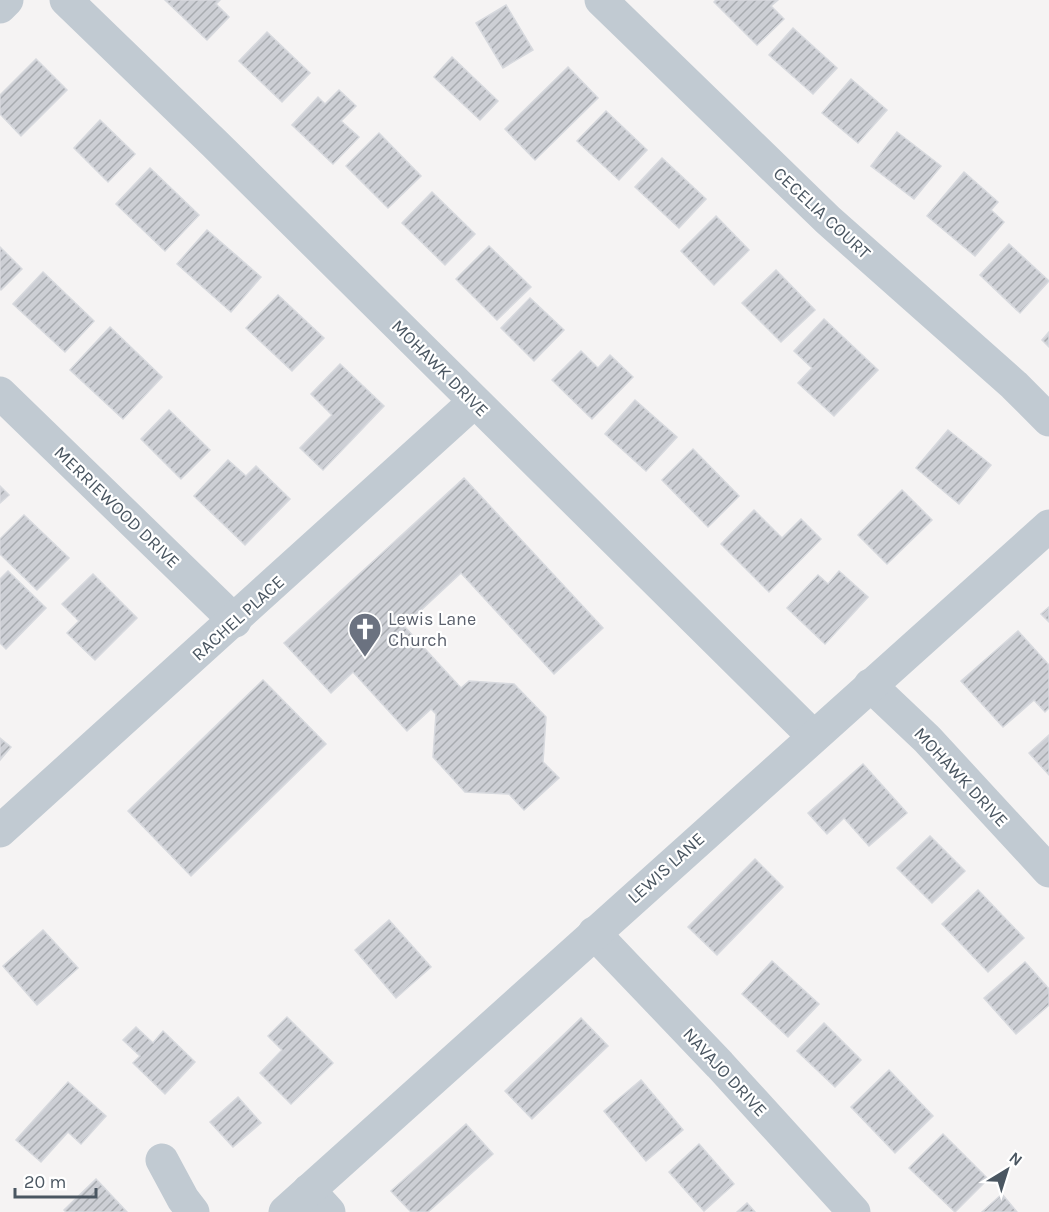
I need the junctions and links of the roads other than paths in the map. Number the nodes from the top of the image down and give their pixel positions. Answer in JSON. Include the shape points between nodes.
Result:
{"nodes":[{"id":1,"x":7,"y":0,"type":"edge"},
{"id":2,"x":66,"y":0,"type":"edge"},
{"id":3,"x":601,"y":0,"type":"edge"},
{"id":4,"x":0,"y":7,"type":"edge"},
{"id":5,"x":0,"y":393,"type":"edge"},
{"id":6,"x":474,"y":402,"type":"junction"},
{"id":7,"x":1049,"y":420,"type":"edge"},
{"id":8,"x":1049,"y":526,"type":"edge"},
{"id":9,"x":235,"y":621,"type":"junction"},
{"id":10,"x":870,"y":685,"type":"junction"},
{"id":11,"x":813,"y":736,"type":"junction"},
{"id":12,"x":0,"y":831,"type":"edge"},
{"id":13,"x":1049,"y":871,"type":"edge"},
{"id":14,"x":594,"y":933,"type":"junction"},
{"id":15,"x":162,"y":1160,"type":"dead end"},
{"id":16,"x":319,"y":1201,"type":"edge"},
{"id":17,"x":193,"y":1212,"type":"edge"},
{"id":18,"x":285,"y":1212,"type":"edge"},
{"id":19,"x":854,"y":1212,"type":"edge"}],
"edges":[{"from":1,"to":4,"type":"street"},
{"from":2,"to":6,"type":"street","name":"MOHAWK DRIVE"},
{"from":3,"to":7,"type":"street","name":"CECELIA COURT","via":[[828,220]]},
{"from":5,"to":9,"type":"street","name":"MERRIEWOOD DRIVE"},
{"from":6,"to":9,"type":"street","name":"RACHEL PLACE"},
{"from":6,"to":11,"type":"street","name":"MOHAWK DRIVE"},
{"from":8,"to":10,"type":"street","name":"LEWIS LANE"},
{"from":9,"to":12,"type":"street","name":"RACHEL PLACE"},
{"from":10,"to":11,"type":"street","name":"LEWIS LANE"},
{"from":10,"to":13,"type":"street","name":"MOHAWK DRIVE","via":[[927,739]]},
{"from":11,"to":14,"type":"street","name":"LEWIS LANE"},
{"from":14,"to":16,"type":"street","name":"LEWIS LANE"},
{"from":14,"to":19,"type":"street","name":"NAVAJO DRIVE"},
{"from":15,"to":17,"type":"street"},
{"from":16,"to":18,"type":"street","name":"LEWIS LANE"}]}
